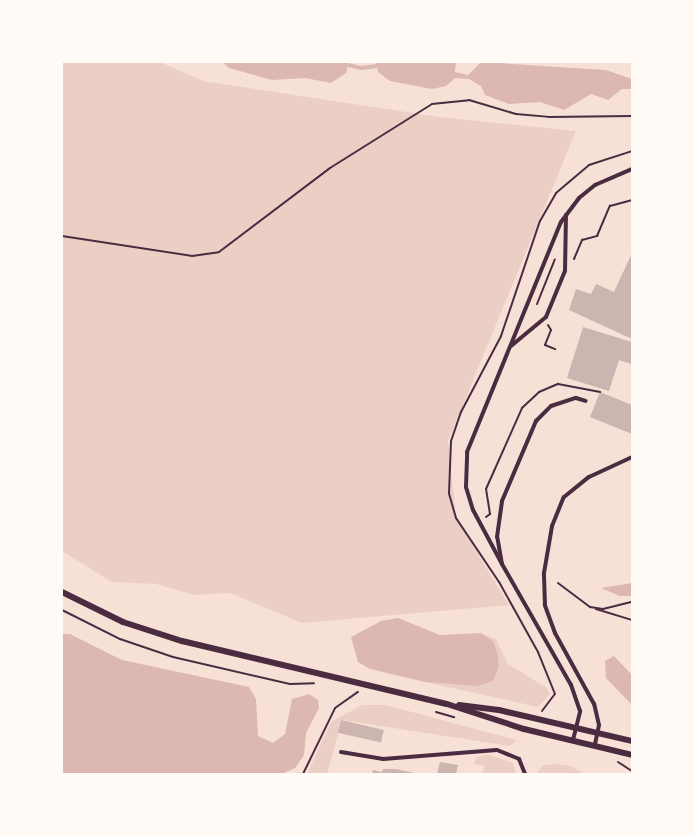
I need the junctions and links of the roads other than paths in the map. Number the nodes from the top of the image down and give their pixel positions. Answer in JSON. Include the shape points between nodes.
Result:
{"nodes":[{"id":1,"x":633,"y":169,"type":"edge"},
{"id":2,"x":566,"y":215,"type":"junction"},
{"id":3,"x":510,"y":347,"type":"junction"},
{"id":4,"x":586,"y":401,"type":"dead end"},
{"id":5,"x":633,"y":457,"type":"edge"},
{"id":6,"x":502,"y":564,"type":"junction"},
{"id":7,"x":62,"y":592,"type":"edge"},
{"id":8,"x":447,"y":704,"type":"junction"},
{"id":9,"x":577,"y":727,"type":"junction"},
{"id":10,"x":598,"y":731,"type":"junction"},
{"id":11,"x":573,"y":740,"type":"junction"},
{"id":12,"x":633,"y":741,"type":"edge"},
{"id":13,"x":595,"y":744,"type":"junction"},
{"id":14,"x":341,"y":752,"type":"dead end"},
{"id":15,"x":633,"y":755,"type":"edge"},
{"id":16,"x":525,"y":774,"type":"edge"}],
"edges":[{"from":1,"to":2,"type":"lane","via":[[595,185]]},
{"from":2,"to":3,"type":"lane"},
{"from":2,"to":3,"type":"lane","via":[[565,271],[546,317]]},
{"from":3,"to":6,"type":"lane","via":[[467,452],[466,487],[473,510]]},
{"from":4,"to":6,"type":"lane","via":[[576,398],[551,406],[536,422],[502,501],[497,537]]},
{"from":5,"to":10,"type":"lane","via":[[589,477],[564,496],[552,526],[544,573],[545,605],[555,633],[594,704]]},
{"from":6,"to":9,"type":"lane","via":[[571,685],[580,711]]},
{"from":7,"to":8,"type":"street","via":[[123,622],[182,641]]},
{"from":8,"to":9,"type":"street","via":[[500,710]]},
{"from":8,"to":11,"type":"street"},
{"from":9,"to":10,"type":"street"},
{"from":9,"to":11,"type":"lane"},
{"from":10,"to":12,"type":"street"},
{"from":10,"to":13,"type":"lane"},
{"from":11,"to":13,"type":"street"},
{"from":13,"to":15,"type":"street"},
{"from":14,"to":16,"type":"lane","via":[[383,759],[497,750],[519,759]]}]}
